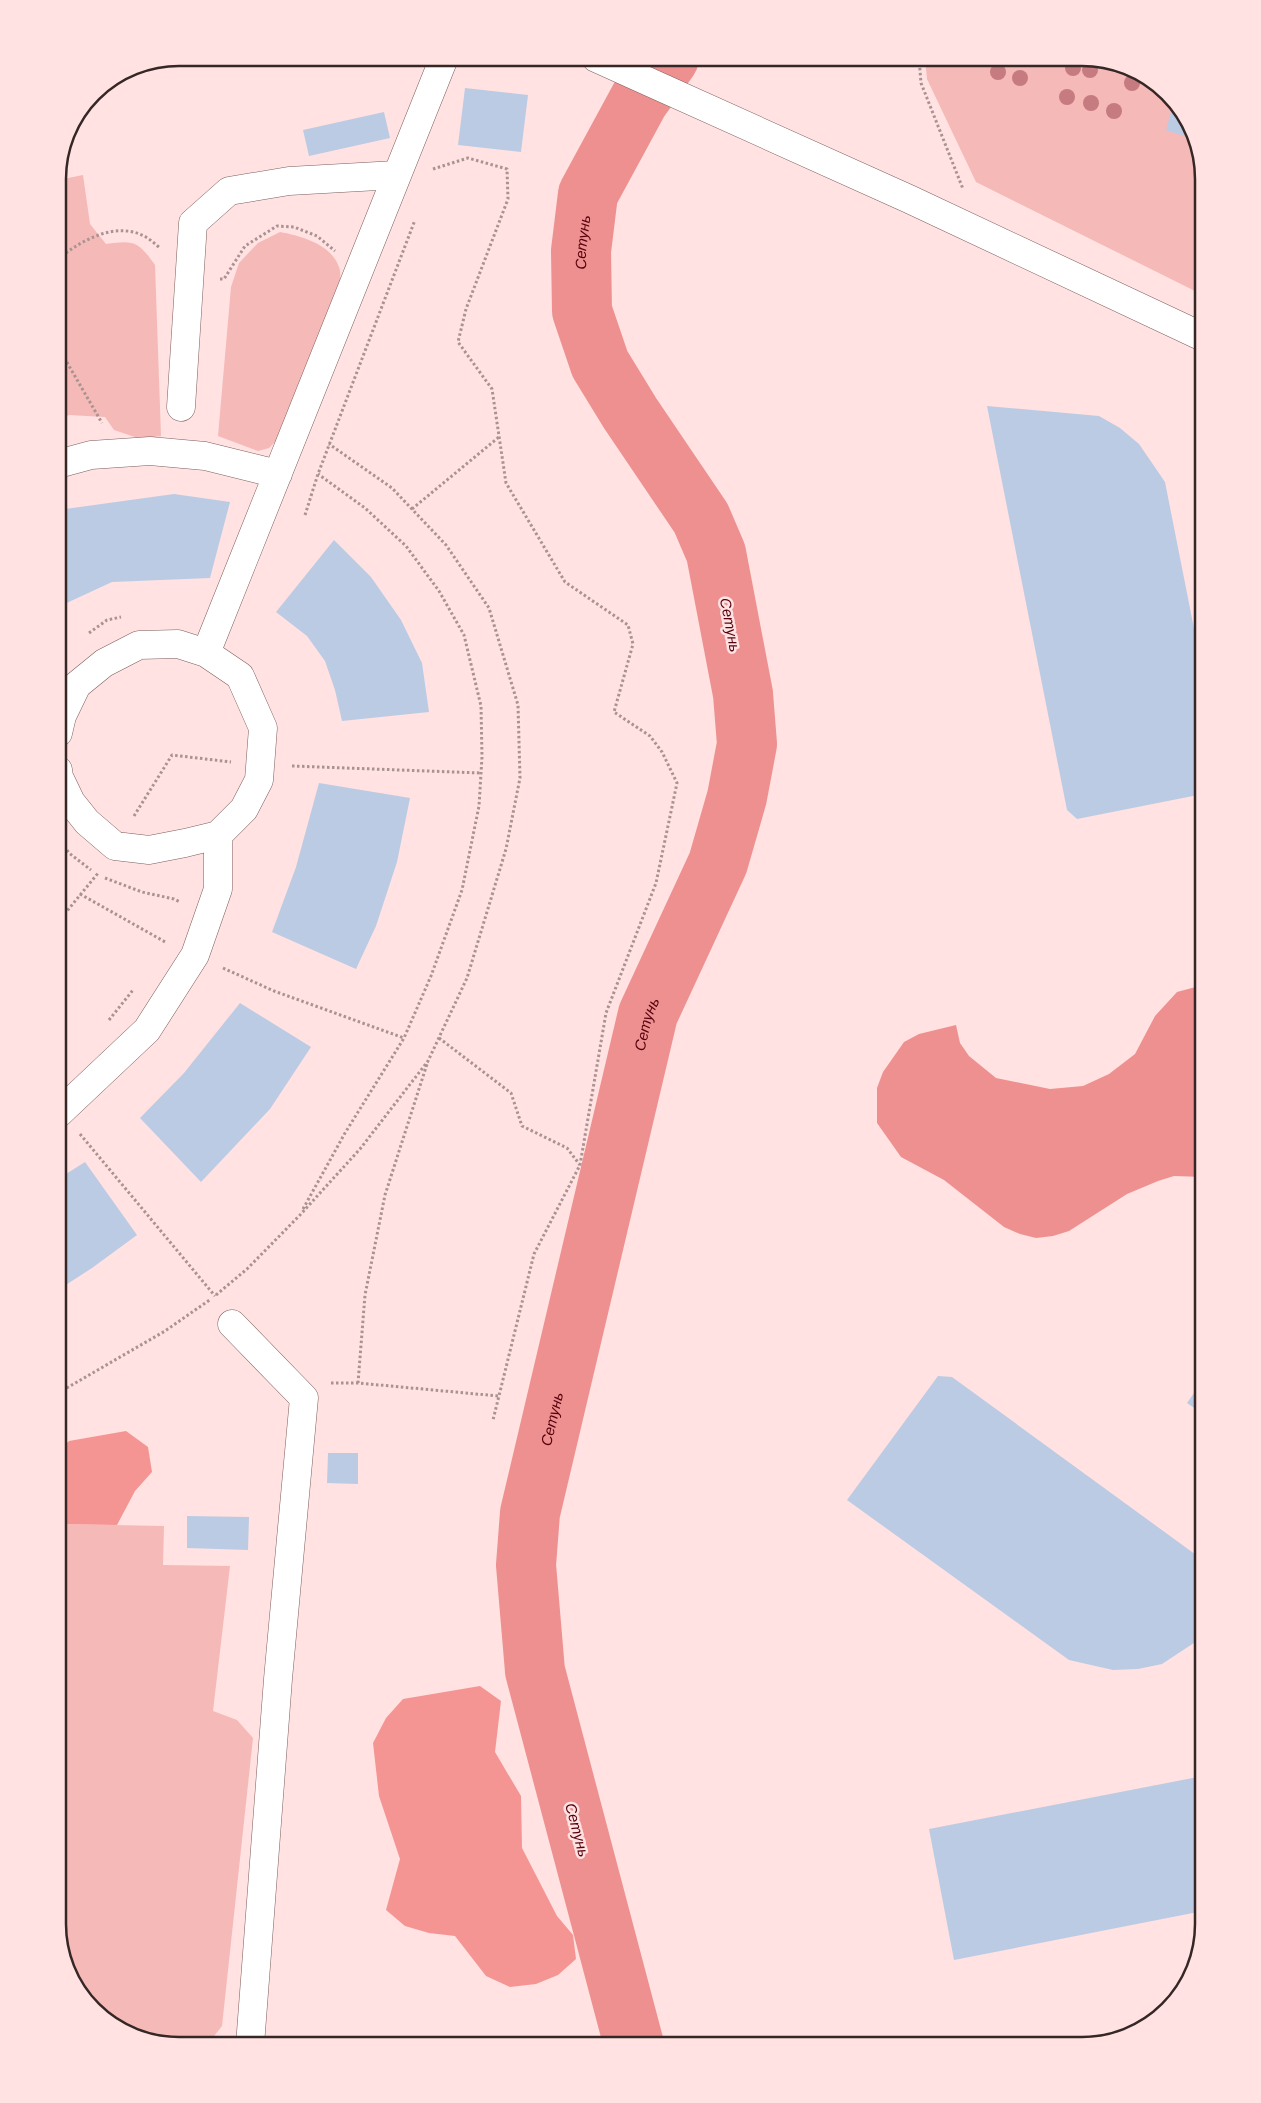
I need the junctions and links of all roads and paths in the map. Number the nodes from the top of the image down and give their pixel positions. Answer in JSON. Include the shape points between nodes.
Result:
{"nodes":[{"id":1,"x":441,"y":66,"type":"edge"},
{"id":2,"x":614,"y":66,"type":"edge"},
{"id":3,"x":920,"y":66,"type":"edge"},
{"id":4,"x":430,"y":170,"type":"dead end"},
{"id":5,"x":396,"y":175,"type":"junction"},
{"id":6,"x":958,"y":222,"type":"junction"},
{"id":7,"x":66,"y":253,"type":"edge"},
{"id":8,"x":338,"y":255,"type":"dead end"},
{"id":9,"x":189,"y":278,"type":"junction"},
{"id":10,"x":1195,"y":333,"type":"edge"},
{"id":11,"x":66,"y":359,"type":"edge"},
{"id":12,"x":181,"y":407,"type":"dead end"},
{"id":13,"x":106,"y":431,"type":"dead end"},
{"id":14,"x":499,"y":436,"type":"junction"},
{"id":15,"x":329,"y":444,"type":"dead end"},
{"id":16,"x":66,"y":462,"type":"edge"},
{"id":17,"x":278,"y":474,"type":"junction"},
{"id":18,"x":318,"y":474,"type":"dead end"},
{"id":19,"x":412,"y":509,"type":"junction"},
{"id":20,"x":128,"y":616,"type":"dead end"},
{"id":21,"x":84,"y":637,"type":"dead end"},
{"id":22,"x":206,"y":653,"type":"junction"},
{"id":23,"x":66,"y":708,"type":"edge"},
{"id":24,"x":66,"y":790,"type":"edge"},
{"id":25,"x":218,"y":835,"type":"junction"},
{"id":26,"x":66,"y":849,"type":"edge"},
{"id":27,"x":80,"y":894,"type":"dead end"},
{"id":28,"x":188,"y":906,"type":"dead end"},
{"id":29,"x":168,"y":943,"type":"junction"},
{"id":30,"x":163,"y":951,"type":"dead end"},
{"id":31,"x":195,"y":956,"type":"junction"},
{"id":32,"x":135,"y":987,"type":"dead end"},
{"id":33,"x":107,"y":1022,"type":"dead end"},
{"id":34,"x":404,"y":1038,"type":"junction"},
{"id":35,"x":439,"y":1038,"type":"junction"},
{"id":36,"x":428,"y":1061,"type":"junction"},
{"id":37,"x":66,"y":1107,"type":"edge"},
{"id":38,"x":66,"y":1120,"type":"edge"},
{"id":39,"x":580,"y":1165,"type":"junction"},
{"id":40,"x":300,"y":1215,"type":"junction"},
{"id":41,"x":215,"y":1296,"type":"junction"},
{"id":42,"x":232,"y":1324,"type":"dead end"},
{"id":43,"x":326,"y":1383,"type":"dead end"},
{"id":44,"x":358,"y":1384,"type":"junction"},
{"id":45,"x":66,"y":1388,"type":"edge"},
{"id":46,"x":498,"y":1396,"type":"junction"},
{"id":47,"x":493,"y":1420,"type":"dead end"},
{"id":48,"x":251,"y":2037,"type":"edge"}],
"edges":[{"from":1,"to":5,"type":"street"},
{"from":2,"to":6,"type":"street"},
{"from":3,"to":6,"type":"path","via":[[921,83],[963,186]]},
{"from":4,"to":14,"type":"path","via":[[468,158],[507,168],[508,200],[466,309],[458,342],[492,389]]},
{"from":5,"to":9,"type":"street","via":[[289,181],[229,191],[193,223]]},
{"from":5,"to":17,"type":"street"},
{"from":6,"to":10,"type":"street"},
{"from":7,"to":9,"type":"path","via":[[97,235],[120,230],[143,235],[160,248],[166,276]]},
{"from":8,"to":9,"type":"path","via":[[317,236],[294,227],[277,226],[245,246],[224,280]]},
{"from":9,"to":12,"type":"street"},
{"from":11,"to":13,"type":"path"},
{"from":14,"to":19,"type":"path"},
{"from":14,"to":39,"type":"path","via":[[506,483],[565,582],[628,625],[633,644],[614,712],[650,736],[678,783],[656,883],[606,1013]]},
{"from":15,"to":19,"type":"path","via":[[392,488]]},
{"from":16,"to":17,"type":"street","via":[[91,454],[150,451],[204,456]]},
{"from":17,"to":22,"type":"street"},
{"from":18,"to":34,"type":"path","via":[[365,508],[406,546],[464,635],[481,706],[479,806],[462,890]]},
{"from":19,"to":35,"type":"path","via":[[446,544],[489,608],[518,705],[520,778],[506,849],[467,978]]},
{"from":20,"to":21,"type":"path","via":[[107,620]]},
{"from":22,"to":23,"type":"street","via":[[178,644],[139,645],[104,663],[77,685]]},
{"from":22,"to":25,"type":"street","via":[[240,676],[263,728],[259,780],[244,809]]},
{"from":24,"to":25,"type":"street","via":[[87,822],[115,846],[149,850]]},
{"from":25,"to":31,"type":"street","via":[[218,889]]},
{"from":26,"to":28,"type":"path","via":[[97,874],[129,888],[174,898]]},
{"from":27,"to":29,"type":"path"},
{"from":29,"to":30,"type":"path"},
{"from":29,"to":31,"type":"path"},
{"from":31,"to":34,"type":"path","via":[[274,991]]},
{"from":31,"to":37,"type":"street","via":[[147,1030]]},
{"from":32,"to":33,"type":"path"},
{"from":34,"to":40,"type":"path","via":[[345,1133]]},
{"from":35,"to":36,"type":"path"},
{"from":35,"to":39,"type":"path","via":[[511,1094],[522,1126],[567,1148]]},
{"from":36,"to":40,"type":"path","via":[[360,1149]]},
{"from":36,"to":44,"type":"path","via":[[385,1195],[365,1295]]},
{"from":38,"to":41,"type":"path"},
{"from":39,"to":46,"type":"path","via":[[534,1254]]},
{"from":40,"to":41,"type":"path","via":[[247,1269]]},
{"from":41,"to":45,"type":"path","via":[[165,1331]]},
{"from":42,"to":48,"type":"street","via":[[304,1398],[278,1679]]},
{"from":43,"to":44,"type":"path"},
{"from":44,"to":46,"type":"path"},
{"from":46,"to":47,"type":"path"}]}
